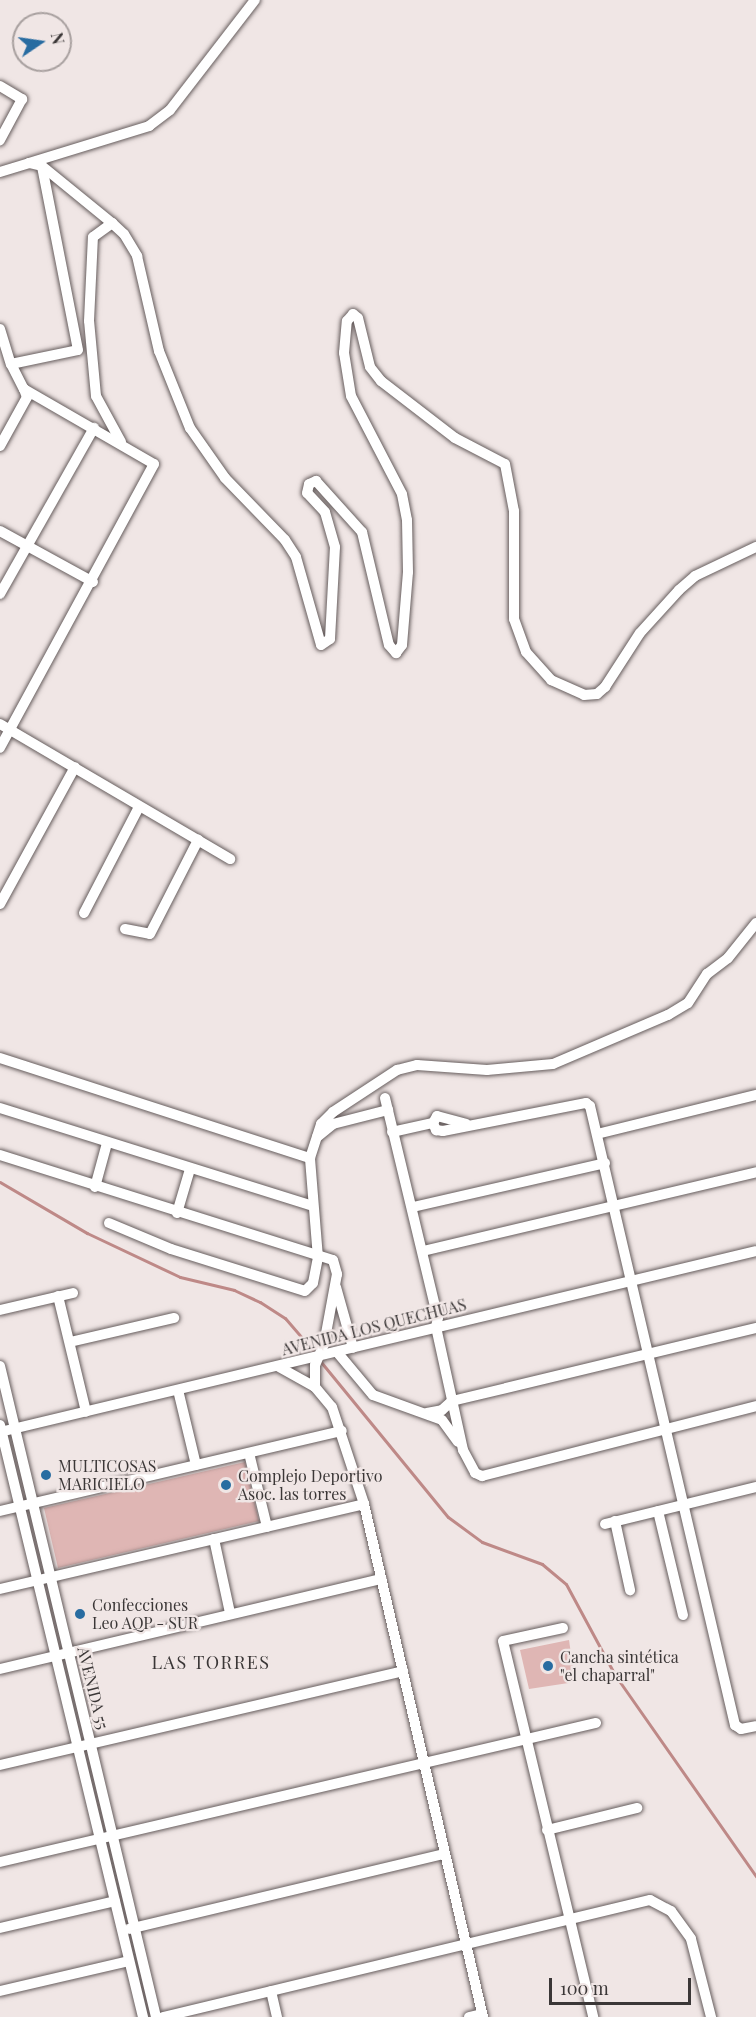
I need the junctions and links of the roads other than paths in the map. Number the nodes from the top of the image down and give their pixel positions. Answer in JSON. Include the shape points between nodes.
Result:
{"nodes":[{"id":1,"x":255,"y":0,"type":"edge"},
{"id":2,"x":0,"y":86,"type":"edge"},
{"id":3,"x":0,"y":140,"type":"edge"},
{"id":4,"x":29,"y":163,"type":"junction"},
{"id":5,"x":42,"y":166,"type":"junction"},
{"id":6,"x":0,"y":172,"type":"edge"},
{"id":7,"x":112,"y":224,"type":"junction"},
{"id":8,"x":0,"y":329,"type":"edge"},
{"id":9,"x":10,"y":364,"type":"junction"},
{"id":10,"x":24,"y":389,"type":"junction"},
{"id":11,"x":94,"y":428,"type":"junction"},
{"id":12,"x":121,"y":442,"type":"junction"},
{"id":13,"x":0,"y":446,"type":"edge"},
{"id":14,"x":0,"y":531,"type":"edge"},
{"id":15,"x":29,"y":547,"type":"junction"},
{"id":16,"x":756,"y":547,"type":"edge"},
{"id":17,"x":93,"y":582,"type":"junction"},
{"id":18,"x":0,"y":594,"type":"edge"},
{"id":19,"x":5,"y":726,"type":"edge"},
{"id":20,"x":0,"y":748,"type":"edge"},
{"id":21,"x":75,"y":767,"type":"junction"},
{"id":22,"x":139,"y":807,"type":"junction"},
{"id":23,"x":198,"y":840,"type":"junction"},
{"id":24,"x":230,"y":859,"type":"dead end"},
{"id":25,"x":0,"y":881,"type":"edge"},
{"id":26,"x":11,"y":886,"type":"junction"},
{"id":27,"x":0,"y":904,"type":"edge"},
{"id":28,"x":84,"y":913,"type":"dead end"},
{"id":29,"x":756,"y":923,"type":"edge"},
{"id":30,"x":125,"y":929,"type":"dead end"},
{"id":31,"x":0,"y":1058,"type":"edge"},
{"id":32,"x":756,"y":1095,"type":"edge"},
{"id":33,"x":385,"y":1098,"type":"dead end"},
{"id":34,"x":0,"y":1108,"type":"edge"},
{"id":35,"x":388,"y":1110,"type":"junction"},
{"id":36,"x":392,"y":1132,"type":"junction"},
{"id":37,"x":597,"y":1134,"type":"junction"},
{"id":38,"x":316,"y":1137,"type":"junction"},
{"id":39,"x":107,"y":1143,"type":"junction"},
{"id":40,"x":0,"y":1155,"type":"edge"},
{"id":41,"x":310,"y":1158,"type":"junction"},
{"id":42,"x":605,"y":1162,"type":"junction"},
{"id":43,"x":190,"y":1169,"type":"junction"},
{"id":44,"x":756,"y":1172,"type":"edge"},
{"id":45,"x":95,"y":1187,"type":"junction"},
{"id":46,"x":615,"y":1205,"type":"junction"},
{"id":47,"x":313,"y":1206,"type":"junction"},
{"id":48,"x":413,"y":1207,"type":"junction"},
{"id":49,"x":177,"y":1213,"type":"junction"},
{"id":50,"x":109,"y":1223,"type":"dead end"},
{"id":51,"x":423,"y":1251,"type":"junction"},
{"id":52,"x":756,"y":1251,"type":"edge"},
{"id":53,"x":318,"y":1258,"type":"junction"},
{"id":54,"x":630,"y":1280,"type":"junction"},
{"id":55,"x":335,"y":1284,"type":"junction"},
{"id":56,"x":73,"y":1293,"type":"dead end"},
{"id":57,"x":58,"y":1296,"type":"junction"},
{"id":58,"x":0,"y":1310,"type":"edge"},
{"id":59,"x":174,"y":1318,"type":"dead end"},
{"id":60,"x":436,"y":1326,"type":"junction"},
{"id":61,"x":756,"y":1329,"type":"edge"},
{"id":62,"x":70,"y":1342,"type":"junction"},
{"id":63,"x":353,"y":1348,"type":"junction"},
{"id":64,"x":337,"y":1352,"type":"junction"},
{"id":65,"x":646,"y":1355,"type":"junction"},
{"id":66,"x":318,"y":1357,"type":"junction"},
{"id":67,"x":0,"y":1366,"type":"edge"},
{"id":68,"x":279,"y":1366,"type":"junction"},
{"id":69,"x":315,"y":1387,"type":"junction"},
{"id":70,"x":178,"y":1390,"type":"junction"},
{"id":71,"x":452,"y":1401,"type":"junction"},
{"id":72,"x":756,"y":1407,"type":"edge"},
{"id":73,"x":86,"y":1412,"type":"junction"},
{"id":74,"x":427,"y":1413,"type":"junction"},
{"id":75,"x":15,"y":1428,"type":"junction"},
{"id":76,"x":0,"y":1429,"type":"edge"},
{"id":77,"x":664,"y":1429,"type":"junction"},
{"id":78,"x":342,"y":1431,"type":"junction"},
{"id":79,"x":464,"y":1450,"type":"junction"},
{"id":80,"x":249,"y":1453,"type":"junction"},
{"id":81,"x":196,"y":1465,"type":"junction"},
{"id":82,"x":756,"y":1487,"type":"edge"},
{"id":83,"x":32,"y":1504,"type":"junction"},
{"id":84,"x":364,"y":1504,"type":"junction"},
{"id":85,"x":684,"y":1505,"type":"junction"},
{"id":86,"x":19,"y":1507,"type":"junction"},
{"id":87,"x":0,"y":1511,"type":"edge"},
{"id":88,"x":658,"y":1511,"type":"junction"},
{"id":89,"x":267,"y":1527,"type":"junction"},
{"id":90,"x":214,"y":1539,"type":"junction"},
{"id":91,"x":50,"y":1577,"type":"junction"},
{"id":92,"x":382,"y":1579,"type":"junction"},
{"id":93,"x":37,"y":1580,"type":"junction"},
{"id":94,"x":0,"y":1589,"type":"edge"},
{"id":95,"x":630,"y":1590,"type":"dead end"},
{"id":96,"x":230,"y":1613,"type":"junction"},
{"id":97,"x":683,"y":1615,"type":"dead end"},
{"id":98,"x":563,"y":1628,"type":"dead end"},
{"id":99,"x":69,"y":1653,"type":"junction"},
{"id":100,"x":55,"y":1656,"type":"junction"},
{"id":101,"x":0,"y":1669,"type":"edge"},
{"id":102,"x":403,"y":1671,"type":"junction"},
{"id":103,"x":596,"y":1723,"type":"dead end"},
{"id":104,"x":756,"y":1726,"type":"edge"},
{"id":105,"x":524,"y":1740,"type":"junction"},
{"id":106,"x":90,"y":1743,"type":"junction"},
{"id":107,"x":76,"y":1747,"type":"junction"},
{"id":108,"x":423,"y":1762,"type":"junction"},
{"id":109,"x":0,"y":1765,"type":"edge"},
{"id":110,"x":637,"y":1808,"type":"dead end"},
{"id":111,"x":547,"y":1830,"type":"junction"},
{"id":112,"x":113,"y":1836,"type":"junction"},
{"id":113,"x":100,"y":1839,"type":"junction"},
{"id":114,"x":444,"y":1854,"type":"junction"},
{"id":115,"x":0,"y":1862,"type":"edge"},
{"id":116,"x":115,"y":1901,"type":"junction"},
{"id":117,"x":569,"y":1919,"type":"junction"},
{"id":118,"x":135,"y":1927,"type":"junction"},
{"id":119,"x":0,"y":1928,"type":"edge"},
{"id":120,"x":122,"y":1931,"type":"junction"},
{"id":121,"x":466,"y":1944,"type":"junction"},
{"id":122,"x":129,"y":1961,"type":"junction"},
{"id":123,"x":0,"y":1991,"type":"edge"},
{"id":124,"x":271,"y":1991,"type":"junction"},
{"id":125,"x":482,"y":2015,"type":"edge"},
{"id":126,"x":143,"y":2017,"type":"edge"},
{"id":127,"x":156,"y":2017,"type":"edge"},
{"id":128,"x":163,"y":2017,"type":"edge"},
{"id":129,"x":277,"y":2017,"type":"edge"},
{"id":130,"x":469,"y":2017,"type":"edge"},
{"id":131,"x":593,"y":2017,"type":"edge"},
{"id":132,"x":711,"y":2017,"type":"edge"}],
"edges":[{"from":1,"to":4,"type":"street","via":[[170,110],[149,126]]},
{"from":2,"to":3,"type":"street","via":[[22,99]]},
{"from":4,"to":5,"type":"street"},
{"from":4,"to":6,"type":"street"},
{"from":5,"to":7,"type":"street"},
{"from":5,"to":9,"type":"street","via":[[78,350]]},
{"from":7,"to":12,"type":"street","via":[[93,237],[89,321],[96,396]]},
{"from":7,"to":16,"type":"street","via":[[136,256],[159,351],[190,428],[225,478],[285,540],[296,557],[321,645],[330,639],[335,547],[325,512],[307,493],[309,484],[316,481],[341,504],[362,532],[389,645],[396,653],[402,645],[408,520],[402,494],[351,396],[344,353],[347,321],[353,314],[358,318],[370,367],[381,381],[455,438],[505,464],[514,511],[514,619],[526,652],[551,680],[584,695],[597,693],[605,687],[640,633],[679,590],[704,572],[741,558]]},
{"from":8,"to":9,"type":"street"},
{"from":9,"to":10,"type":"street"},
{"from":10,"to":11,"type":"street"},
{"from":10,"to":13,"type":"street","via":[[27,397]]},
{"from":11,"to":12,"type":"street"},
{"from":11,"to":15,"type":"street"},
{"from":12,"to":17,"type":"street","via":[[154,464]]},
{"from":14,"to":15,"type":"street"},
{"from":15,"to":17,"type":"street"},
{"from":15,"to":18,"type":"street"},
{"from":17,"to":19,"type":"street"},
{"from":19,"to":20,"type":"street"},
{"from":19,"to":21,"type":"street"},
{"from":21,"to":22,"type":"street"},
{"from":21,"to":26,"type":"street"},
{"from":22,"to":23,"type":"street"},
{"from":22,"to":28,"type":"street"},
{"from":23,"to":24,"type":"street"},
{"from":23,"to":30,"type":"street","via":[[150,934]]},
{"from":25,"to":26,"type":"street"},
{"from":26,"to":27,"type":"street"},
{"from":29,"to":38,"type":"street","via":[[728,958],[707,974],[688,1003],[668,1015],[553,1064],[487,1070],[417,1065],[398,1070],[333,1112],[321,1124]]},
{"from":31,"to":41,"type":"street"},
{"from":32,"to":37,"type":"street"},
{"from":33,"to":35,"type":"street"},
{"from":34,"to":39,"type":"street"},
{"from":35,"to":36,"type":"street"},
{"from":35,"to":38,"type":"street","via":[[333,1124]]},
{"from":36,"to":37,"type":"street","via":[[433,1123],[434,1117],[440,1116],[472,1125],[586,1103]]},
{"from":36,"to":48,"type":"street"},
{"from":37,"to":42,"type":"street"},
{"from":38,"to":41,"type":"street"},
{"from":39,"to":43,"type":"street"},
{"from":39,"to":45,"type":"street"},
{"from":40,"to":45,"type":"street"},
{"from":41,"to":47,"type":"street"},
{"from":42,"to":46,"type":"street"},
{"from":42,"to":48,"type":"street"},
{"from":43,"to":47,"type":"street"},
{"from":43,"to":49,"type":"street"},
{"from":44,"to":46,"type":"street"},
{"from":45,"to":49,"type":"street"},
{"from":46,"to":51,"type":"street"},
{"from":46,"to":54,"type":"street"},
{"from":47,"to":53,"type":"street"},
{"from":48,"to":51,"type":"street"},
{"from":49,"to":53,"type":"street"},
{"from":50,"to":53,"type":"street","via":[[171,1249],[301,1292],[313,1283]]},
{"from":51,"to":60,"type":"street","via":[[438,1318]]},
{"from":52,"to":54,"type":"street","name":"AVENIDA LOS QUECHUAS"},
{"from":53,"to":55,"type":"street","via":[[333,1260]]},
{"from":54,"to":60,"type":"street","name":"AVENIDA LOS QUECHUAS"},
{"from":54,"to":65,"type":"street"},
{"from":55,"to":63,"type":"street"},
{"from":55,"to":66,"type":"street"},
{"from":56,"to":57,"type":"street"},
{"from":57,"to":58,"type":"street"},
{"from":57,"to":62,"type":"street"},
{"from":59,"to":62,"type":"street"},
{"from":60,"to":63,"type":"street","name":"AVENIDA LOS QUECHUAS"},
{"from":60,"to":71,"type":"street"},
{"from":61,"to":65,"type":"street"},
{"from":62,"to":73,"type":"street"},
{"from":63,"to":64,"type":"street","name":"AVENIDA LOS QUECHUAS"},
{"from":64,"to":66,"type":"street","name":"AVENIDA LOS QUECHUAS"},
{"from":64,"to":74,"type":"street","via":[[381,1401]]},
{"from":65,"to":71,"type":"street"},
{"from":65,"to":77,"type":"street"},
{"from":66,"to":68,"type":"street","name":"AVENIDA LOS QUECHUAS"},
{"from":66,"to":69,"type":"street"},
{"from":67,"to":75,"type":"street","name":"AVENIDA 55"},
{"from":68,"to":69,"type":"street"},
{"from":68,"to":70,"type":"street","name":"AVENIDA LOS QUECHUAS"},
{"from":69,"to":78,"type":"street","via":[[332,1407]]},
{"from":70,"to":73,"type":"street","name":"AVENIDA LOS QUECHUAS"},
{"from":70,"to":81,"type":"street"},
{"from":71,"to":74,"type":"street","via":[[442,1410]]},
{"from":71,"to":79,"type":"street"},
{"from":72,"to":77,"type":"street"},
{"from":73,"to":75,"type":"street","name":"AVENIDA LOS QUECHUAS"},
{"from":74,"to":79,"type":"street","via":[[446,1425]]},
{"from":75,"to":76,"type":"street","name":"AVENIDA LOS QUECHUAS"},
{"from":75,"to":83,"type":"street","name":"AVENIDA 55"},
{"from":76,"to":86,"type":"street","name":"AVENIDA 55"},
{"from":77,"to":79,"type":"street","via":[[482,1476],[475,1473]]},
{"from":77,"to":85,"type":"street"},
{"from":78,"to":80,"type":"street"},
{"from":78,"to":84,"type":"street"},
{"from":80,"to":81,"type":"street"},
{"from":80,"to":89,"type":"street"},
{"from":81,"to":83,"type":"street"},
{"from":82,"to":85,"type":"street"},
{"from":83,"to":86,"type":"street"},
{"from":83,"to":91,"type":"street","name":"AVENIDA 55"},
{"from":84,"to":89,"type":"street"},
{"from":84,"to":92,"type":"street"},
{"from":85,"to":88,"type":"street"},
{"from":85,"to":104,"type":"street","via":[[735,1725],[741,1729]]},
{"from":86,"to":87,"type":"street"},
{"from":86,"to":93,"type":"street","name":"AVENIDA 55"},
{"from":88,"to":95,"type":"street","via":[[610,1523]]},
{"from":88,"to":97,"type":"street"},
{"from":89,"to":90,"type":"street"},
{"from":90,"to":91,"type":"street"},
{"from":90,"to":96,"type":"street"},
{"from":91,"to":93,"type":"street"},
{"from":91,"to":99,"type":"street","name":"AVENIDA 55"},
{"from":92,"to":96,"type":"street"},
{"from":92,"to":102,"type":"street"},
{"from":93,"to":94,"type":"street"},
{"from":93,"to":100,"type":"street","name":"AVENIDA 55"},
{"from":96,"to":99,"type":"street"},
{"from":98,"to":105,"type":"street","via":[[503,1641]]},
{"from":99,"to":100,"type":"street"},
{"from":99,"to":106,"type":"street","name":"AVENIDA 55"},
{"from":100,"to":101,"type":"street"},
{"from":100,"to":107,"type":"street","name":"AVENIDA 55"},
{"from":102,"to":106,"type":"street"},
{"from":102,"to":108,"type":"street"},
{"from":103,"to":105,"type":"street"},
{"from":105,"to":108,"type":"street"},
{"from":105,"to":111,"type":"street"},
{"from":106,"to":107,"type":"street"},
{"from":106,"to":112,"type":"street","name":"AVENIDA 55"},
{"from":107,"to":109,"type":"street"},
{"from":107,"to":113,"type":"street","name":"AVENIDA 55"},
{"from":108,"to":112,"type":"street"},
{"from":108,"to":114,"type":"street"},
{"from":110,"to":111,"type":"street"},
{"from":111,"to":117,"type":"street"},
{"from":112,"to":113,"type":"street"},
{"from":112,"to":118,"type":"street","name":"AVENIDA 55"},
{"from":113,"to":115,"type":"street"},
{"from":113,"to":116,"type":"street","name":"AVENIDA 55"},
{"from":114,"to":118,"type":"street"},
{"from":114,"to":121,"type":"street"},
{"from":116,"to":119,"type":"street"},
{"from":116,"to":120,"type":"street","name":"AVENIDA 55"},
{"from":117,"to":121,"type":"street"},
{"from":117,"to":131,"type":"street"},
{"from":117,"to":132,"type":"street","via":[[650,1900],[671,1911],[690,1939]]},
{"from":118,"to":120,"type":"street"},
{"from":118,"to":127,"type":"street","name":"AVENIDA 55"},
{"from":120,"to":122,"type":"street","name":"AVENIDA 55"},
{"from":121,"to":124,"type":"street"},
{"from":121,"to":125,"type":"street"},
{"from":122,"to":123,"type":"street"},
{"from":122,"to":126,"type":"street","name":"AVENIDA 55"},
{"from":124,"to":128,"type":"street"},
{"from":124,"to":129,"type":"street"},
{"from":125,"to":130,"type":"street"}]}
